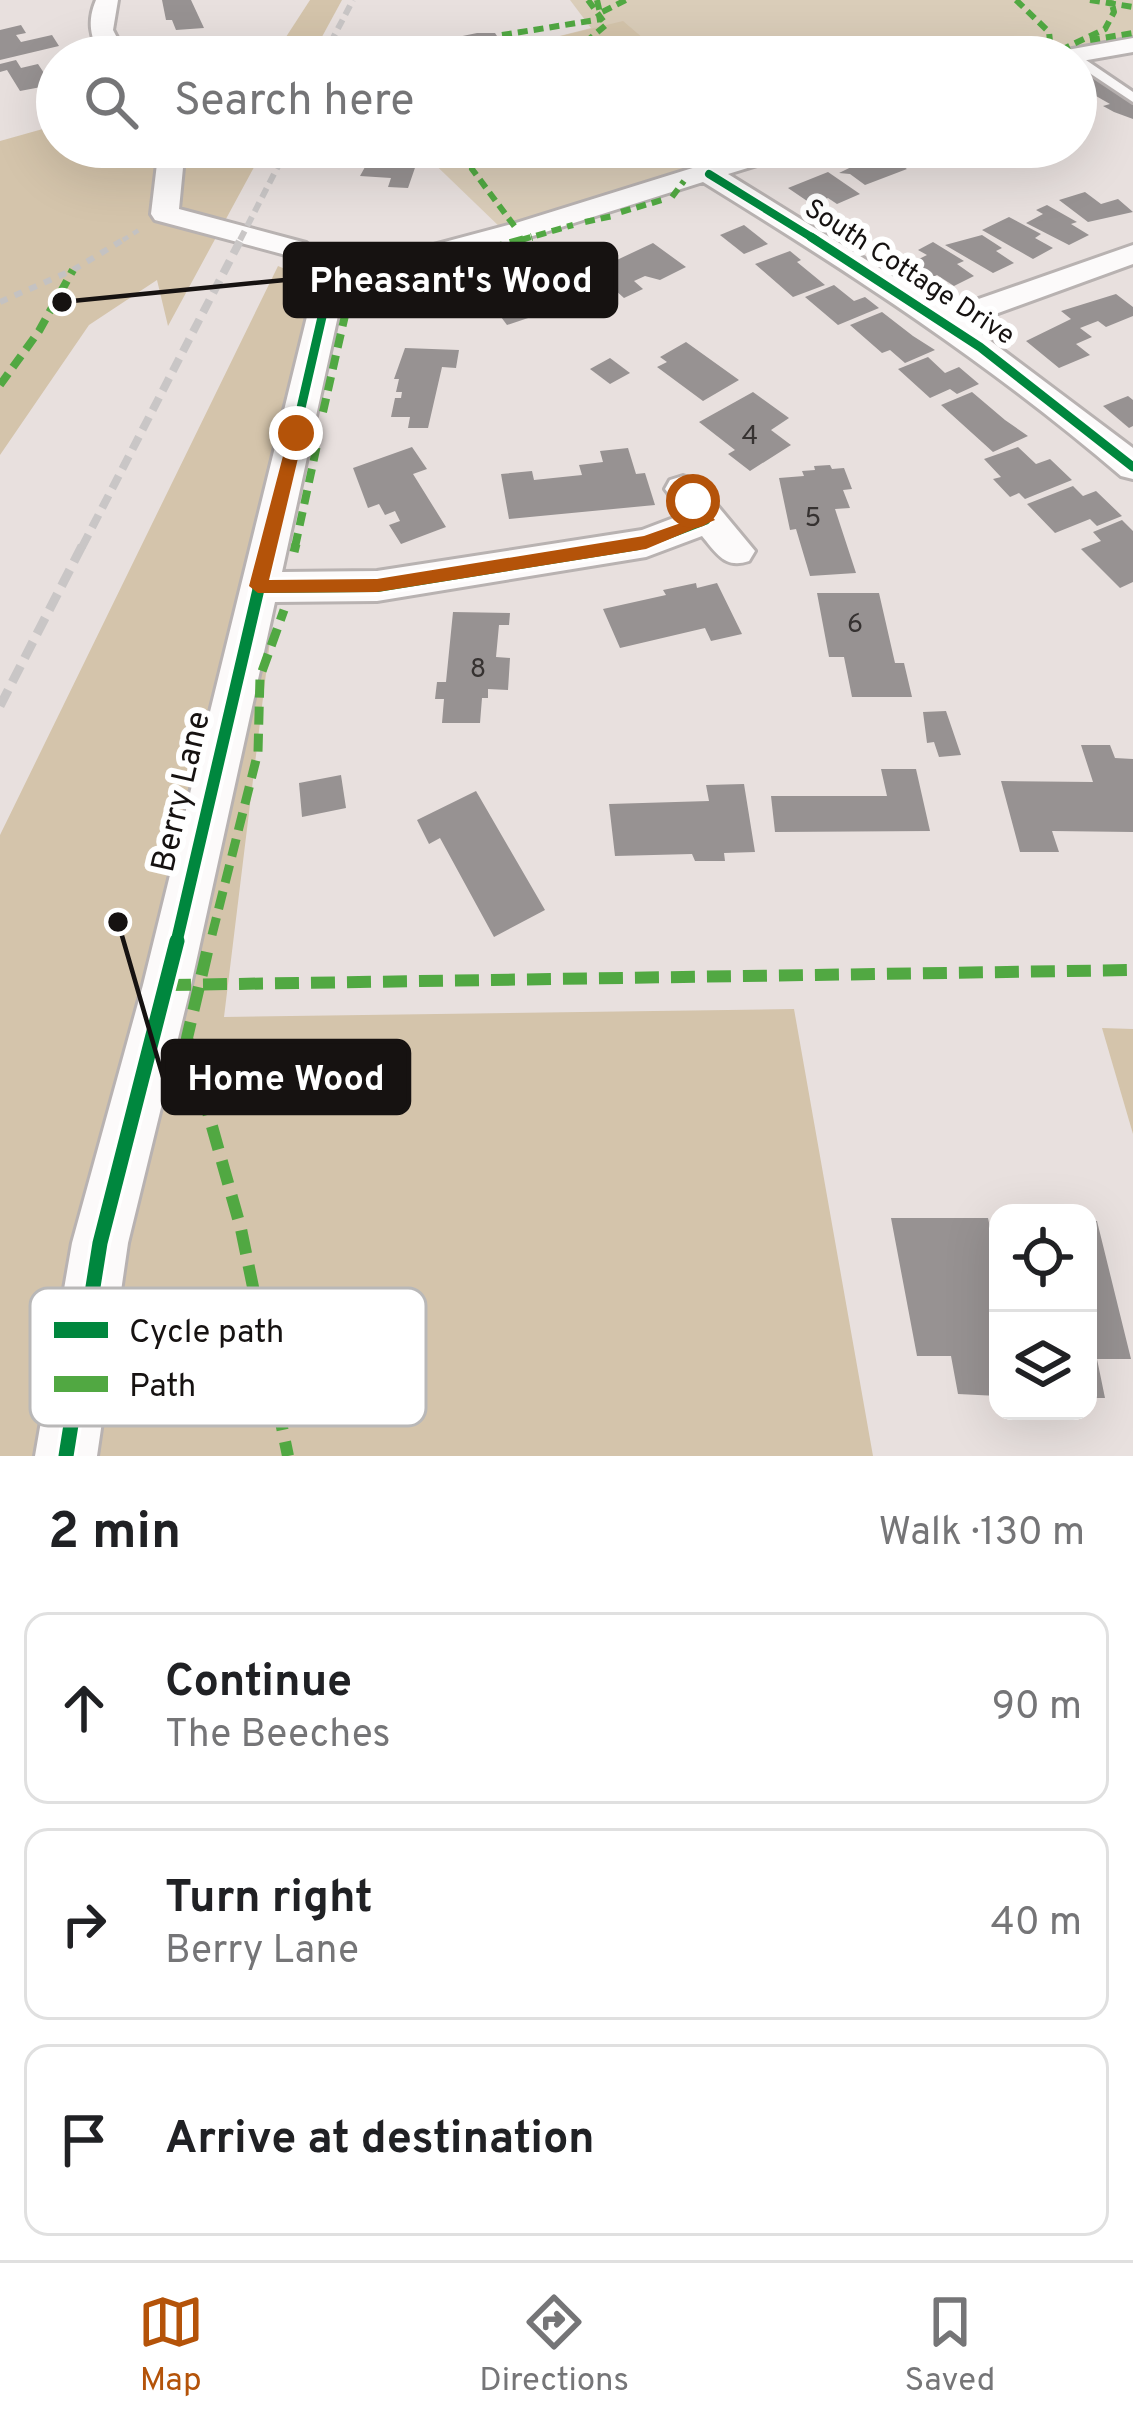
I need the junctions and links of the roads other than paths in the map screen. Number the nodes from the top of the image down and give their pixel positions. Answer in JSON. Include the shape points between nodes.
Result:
{"nodes":[{"id":1,"x":107,"y":0,"type":"edge"},
{"id":2,"x":103,"y":36,"type":"edge"},
{"id":3,"x":1133,"y":45,"type":"edge"},
{"id":4,"x":1097,"y":52,"type":"edge"},
{"id":5,"x":1097,"y":74,"type":"edge"},
{"id":6,"x":1133,"y":98,"type":"edge"},
{"id":7,"x":170,"y":168,"type":"edge"},
{"id":8,"x":724,"y":168,"type":"edge"},
{"id":9,"x":709,"y":173,"type":"junction"},
{"id":10,"x":1133,"y":254,"type":"edge"},
{"id":11,"x":330,"y":282,"type":"junction"},
{"id":12,"x":948,"y":321,"type":"junction"},
{"id":13,"x":1133,"y":467,"type":"edge"},
{"id":14,"x":683,"y":489,"type":"dead end"},
{"id":15,"x":706,"y":520,"type":"junction"},
{"id":16,"x":736,"y":550,"type":"dead end"},
{"id":17,"x":258,"y":586,"type":"junction"},
{"id":18,"x":93,"y":1288,"type":"edge"},
{"id":19,"x":71,"y":1426,"type":"edge"},
{"id":20,"x":66,"y":1456,"type":"edge"}],
"edges":[{"from":1,"to":2,"type":"street"},
{"from":3,"to":4,"type":"street"},
{"from":5,"to":6,"type":"lane"},
{"from":7,"to":11,"type":"street","via":[[165,214],[296,249]]},
{"from":8,"to":9,"type":"street"},
{"from":9,"to":11,"type":"street"},
{"from":9,"to":12,"type":"street","name":"South Cottage Drive"},
{"from":10,"to":12,"type":"street"},
{"from":11,"to":17,"type":"street","name":"Berry Lane"},
{"from":12,"to":13,"type":"street","name":"South Cottage Drive"},
{"from":14,"to":15,"type":"street"},
{"from":15,"to":16,"type":"street"},
{"from":15,"to":17,"type":"street","via":[[646,543],[377,586]]},
{"from":17,"to":18,"type":"street","name":"Berry Lane"},
{"from":19,"to":20,"type":"street","name":"Berry Lane"}]}
